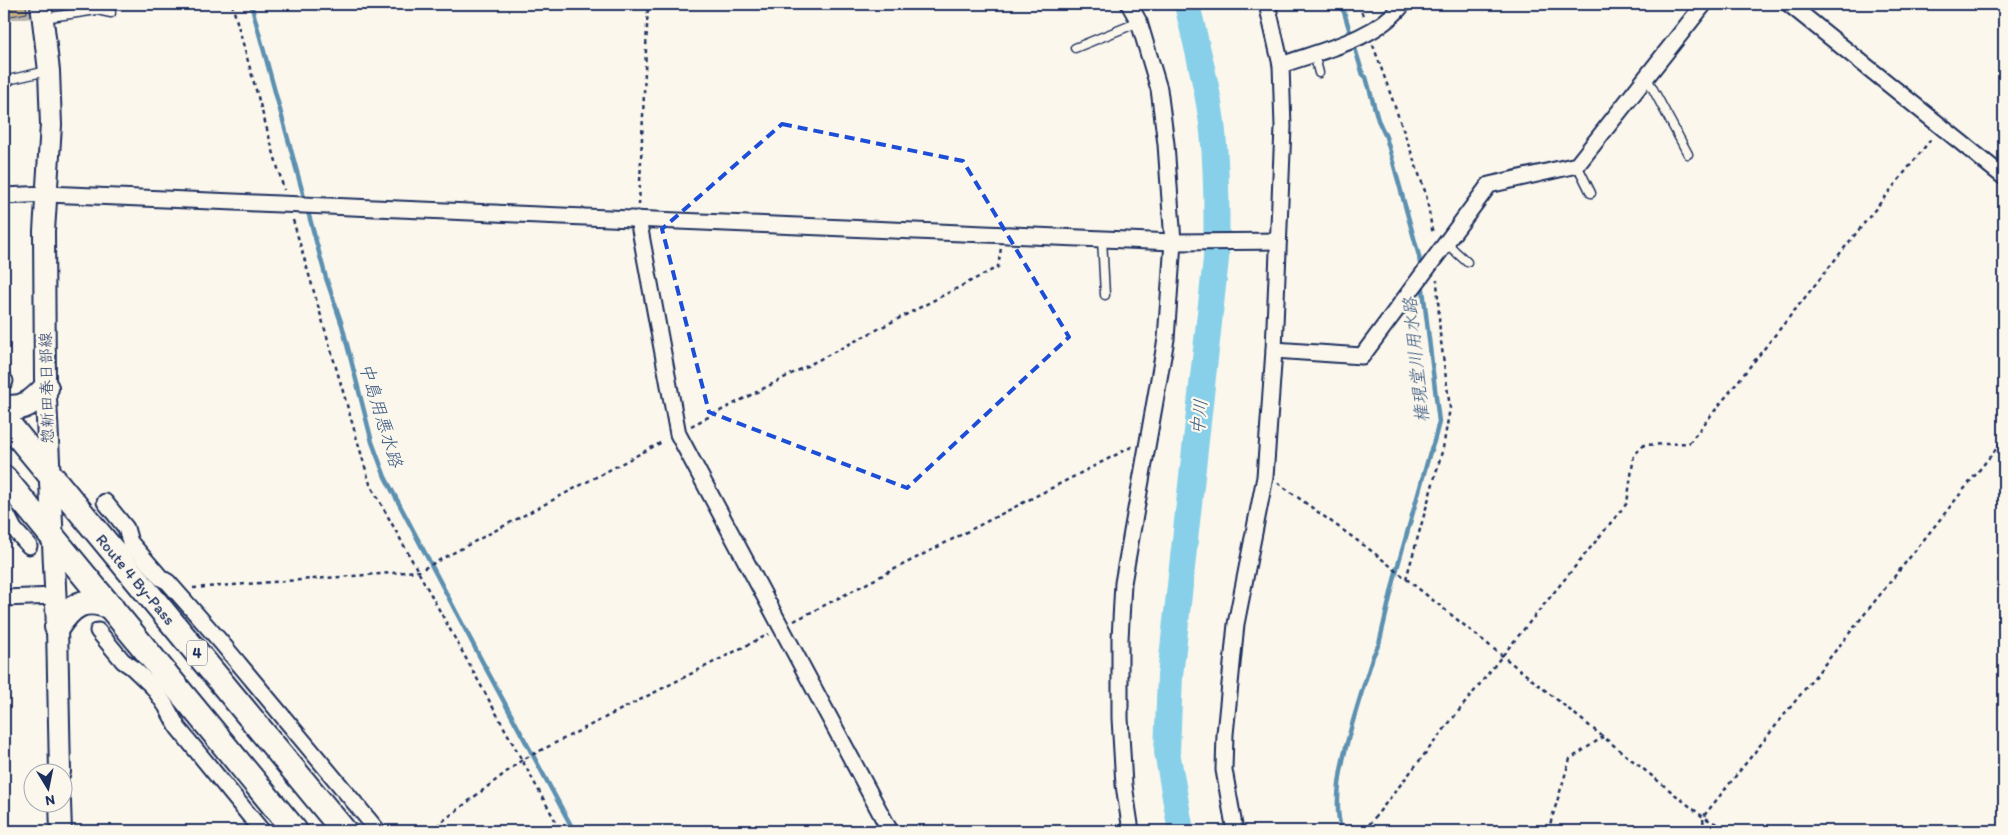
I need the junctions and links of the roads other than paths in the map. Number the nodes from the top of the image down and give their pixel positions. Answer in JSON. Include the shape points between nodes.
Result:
{"nodes":[{"id":1,"x":1129,"y":4,"type":"edge"},
{"id":2,"x":1266,"y":4,"type":"edge"},
{"id":3,"x":1403,"y":4,"type":"edge"},
{"id":4,"x":1704,"y":4,"type":"edge"},
{"id":5,"x":1789,"y":4,"type":"edge"},
{"id":6,"x":42,"y":11,"type":"edge"},
{"id":7,"x":111,"y":13,"type":"dead end"},
{"id":8,"x":1138,"y":22,"type":"junction"},
{"id":9,"x":1076,"y":48,"type":"dead end"},
{"id":10,"x":1314,"y":54,"type":"junction"},
{"id":11,"x":1281,"y":65,"type":"junction"},
{"id":12,"x":49,"y":71,"type":"junction"},
{"id":13,"x":1319,"y":73,"type":"dead end"},
{"id":14,"x":1647,"y":78,"type":"junction"},
{"id":15,"x":4,"y":84,"type":"edge"},
{"id":16,"x":1688,"y":154,"type":"dead end"},
{"id":17,"x":1577,"y":166,"type":"junction"},
{"id":18,"x":2004,"y":177,"type":"edge"},
{"id":19,"x":1591,"y":193,"type":"dead end"},
{"id":20,"x":47,"y":194,"type":"junction"},
{"id":21,"x":4,"y":196,"type":"edge"},
{"id":22,"x":638,"y":219,"type":"junction"},
{"id":23,"x":1102,"y":238,"type":"junction"},
{"id":24,"x":1272,"y":241,"type":"junction"},
{"id":25,"x":1179,"y":242,"type":"junction"},
{"id":26,"x":1446,"y":243,"type":"junction"},
{"id":27,"x":1467,"y":262,"type":"dead end"},
{"id":28,"x":1104,"y":294,"type":"dead end"},
{"id":29,"x":1274,"y":350,"type":"junction"},
{"id":30,"x":46,"y":388,"type":"junction"},
{"id":31,"x":4,"y":407,"type":"edge"},
{"id":32,"x":4,"y":419,"type":"edge"},
{"id":33,"x":48,"y":475,"type":"junction"},
{"id":34,"x":4,"y":478,"type":"edge"},
{"id":35,"x":105,"y":502,"type":"dead end"},
{"id":36,"x":4,"y":509,"type":"edge"},
{"id":37,"x":52,"y":535,"type":"junction"},
{"id":38,"x":29,"y":546,"type":"dead end"},
{"id":39,"x":139,"y":568,"type":"junction"},
{"id":40,"x":55,"y":596,"type":"junction"},
{"id":41,"x":4,"y":598,"type":"edge"},
{"id":42,"x":111,"y":607,"type":"junction"},
{"id":43,"x":57,"y":627,"type":"junction"},
{"id":44,"x":98,"y":631,"type":"dead end"},
{"id":45,"x":159,"y":681,"type":"junction"},
{"id":46,"x":60,"y":762,"type":"edge"},
{"id":47,"x":60,"y":812,"type":"edge"},
{"id":48,"x":61,"y":831,"type":"edge"},
{"id":49,"x":262,"y":831,"type":"edge"},
{"id":50,"x":295,"y":831,"type":"edge"},
{"id":51,"x":344,"y":831,"type":"edge"},
{"id":52,"x":378,"y":831,"type":"edge"},
{"id":53,"x":890,"y":831,"type":"edge"},
{"id":54,"x":1131,"y":831,"type":"edge"},
{"id":55,"x":1235,"y":831,"type":"edge"}],
"edges":[{"from":1,"to":8,"type":"street"},
{"from":2,"to":11,"type":"street"},
{"from":3,"to":10,"type":"street","via":[[1393,17],[1369,33]]},
{"from":4,"to":14,"type":"street"},
{"from":5,"to":18,"type":"street"},
{"from":6,"to":7,"type":"lane","via":[[97,10]]},
{"from":6,"to":12,"type":"main road","name":"惣新田春日部線"},
{"from":8,"to":9,"type":"lane"},
{"from":8,"to":25,"type":"street","via":[[1159,89]]},
{"from":10,"to":11,"type":"street"},
{"from":10,"to":13,"type":"lane"},
{"from":11,"to":24,"type":"street","via":[[1283,127]]},
{"from":12,"to":15,"type":"lane","via":[[12,79]]},
{"from":12,"to":20,"type":"main road","name":"惣新田春日部線","via":[[51,126]]},
{"from":14,"to":16,"type":"lane"},
{"from":14,"to":17,"type":"street"},
{"from":17,"to":19,"type":"lane"},
{"from":17,"to":26,"type":"street","via":[[1489,185]]},
{"from":20,"to":21,"type":"street"},
{"from":20,"to":22,"type":"street"},
{"from":20,"to":30,"type":"main road","name":"惣新田春日部線","via":[[44,231]]},
{"from":22,"to":23,"type":"street"},
{"from":22,"to":53,"type":"street","via":[[678,434]]},
{"from":23,"to":25,"type":"street"},
{"from":23,"to":28,"type":"lane"},
{"from":24,"to":25,"type":"street"},
{"from":24,"to":29,"type":"street"},
{"from":25,"to":54,"type":"street","via":[[1166,339],[1123,583],[1120,718],[1124,785]]},
{"from":26,"to":27,"type":"lane"},
{"from":26,"to":29,"type":"street","via":[[1362,356]]},
{"from":29,"to":55,"type":"street","via":[[1264,477],[1236,624],[1225,734],[1224,770]]},
{"from":30,"to":31,"type":"highway","via":[[29,404]]},
{"from":30,"to":33,"type":"main road","name":"惣新田春日部線"},
{"from":32,"to":33,"type":"highway","name":"Route 4 By-Pass","number":"4"},
{"from":33,"to":37,"type":"main road","name":"惣新田春日部線"},
{"from":33,"to":39,"type":"highway","name":"Route 4 By-Pass","number":"4"},
{"from":34,"to":37,"type":"highway","number":"4"},
{"from":35,"to":39,"type":"street","via":[[126,528]]},
{"from":36,"to":38,"type":"street","via":[[14,529]]},
{"from":37,"to":40,"type":"main road","name":"惣新田春日部線"},
{"from":37,"to":42,"type":"highway","number":"4"},
{"from":39,"to":51,"type":"highway","name":"Route 4 By-Pass","number":"4"},
{"from":39,"to":52,"type":"street","via":[[168,582],[175,589]]},
{"from":40,"to":41,"type":"street"},
{"from":40,"to":43,"type":"main road","name":"惣新田春日部線"},
{"from":42,"to":43,"type":"highway","via":[[86,602],[75,606]]},
{"from":42,"to":45,"type":"highway","number":"4"},
{"from":43,"to":46,"type":"main road","name":"惣新田春日部線"},
{"from":44,"to":45,"type":"street","via":[[123,661]]},
{"from":45,"to":49,"type":"street","via":[[166,706],[178,728]]},
{"from":45,"to":50,"type":"highway","number":"4"},
{"from":47,"to":48,"type":"main road"}]}
